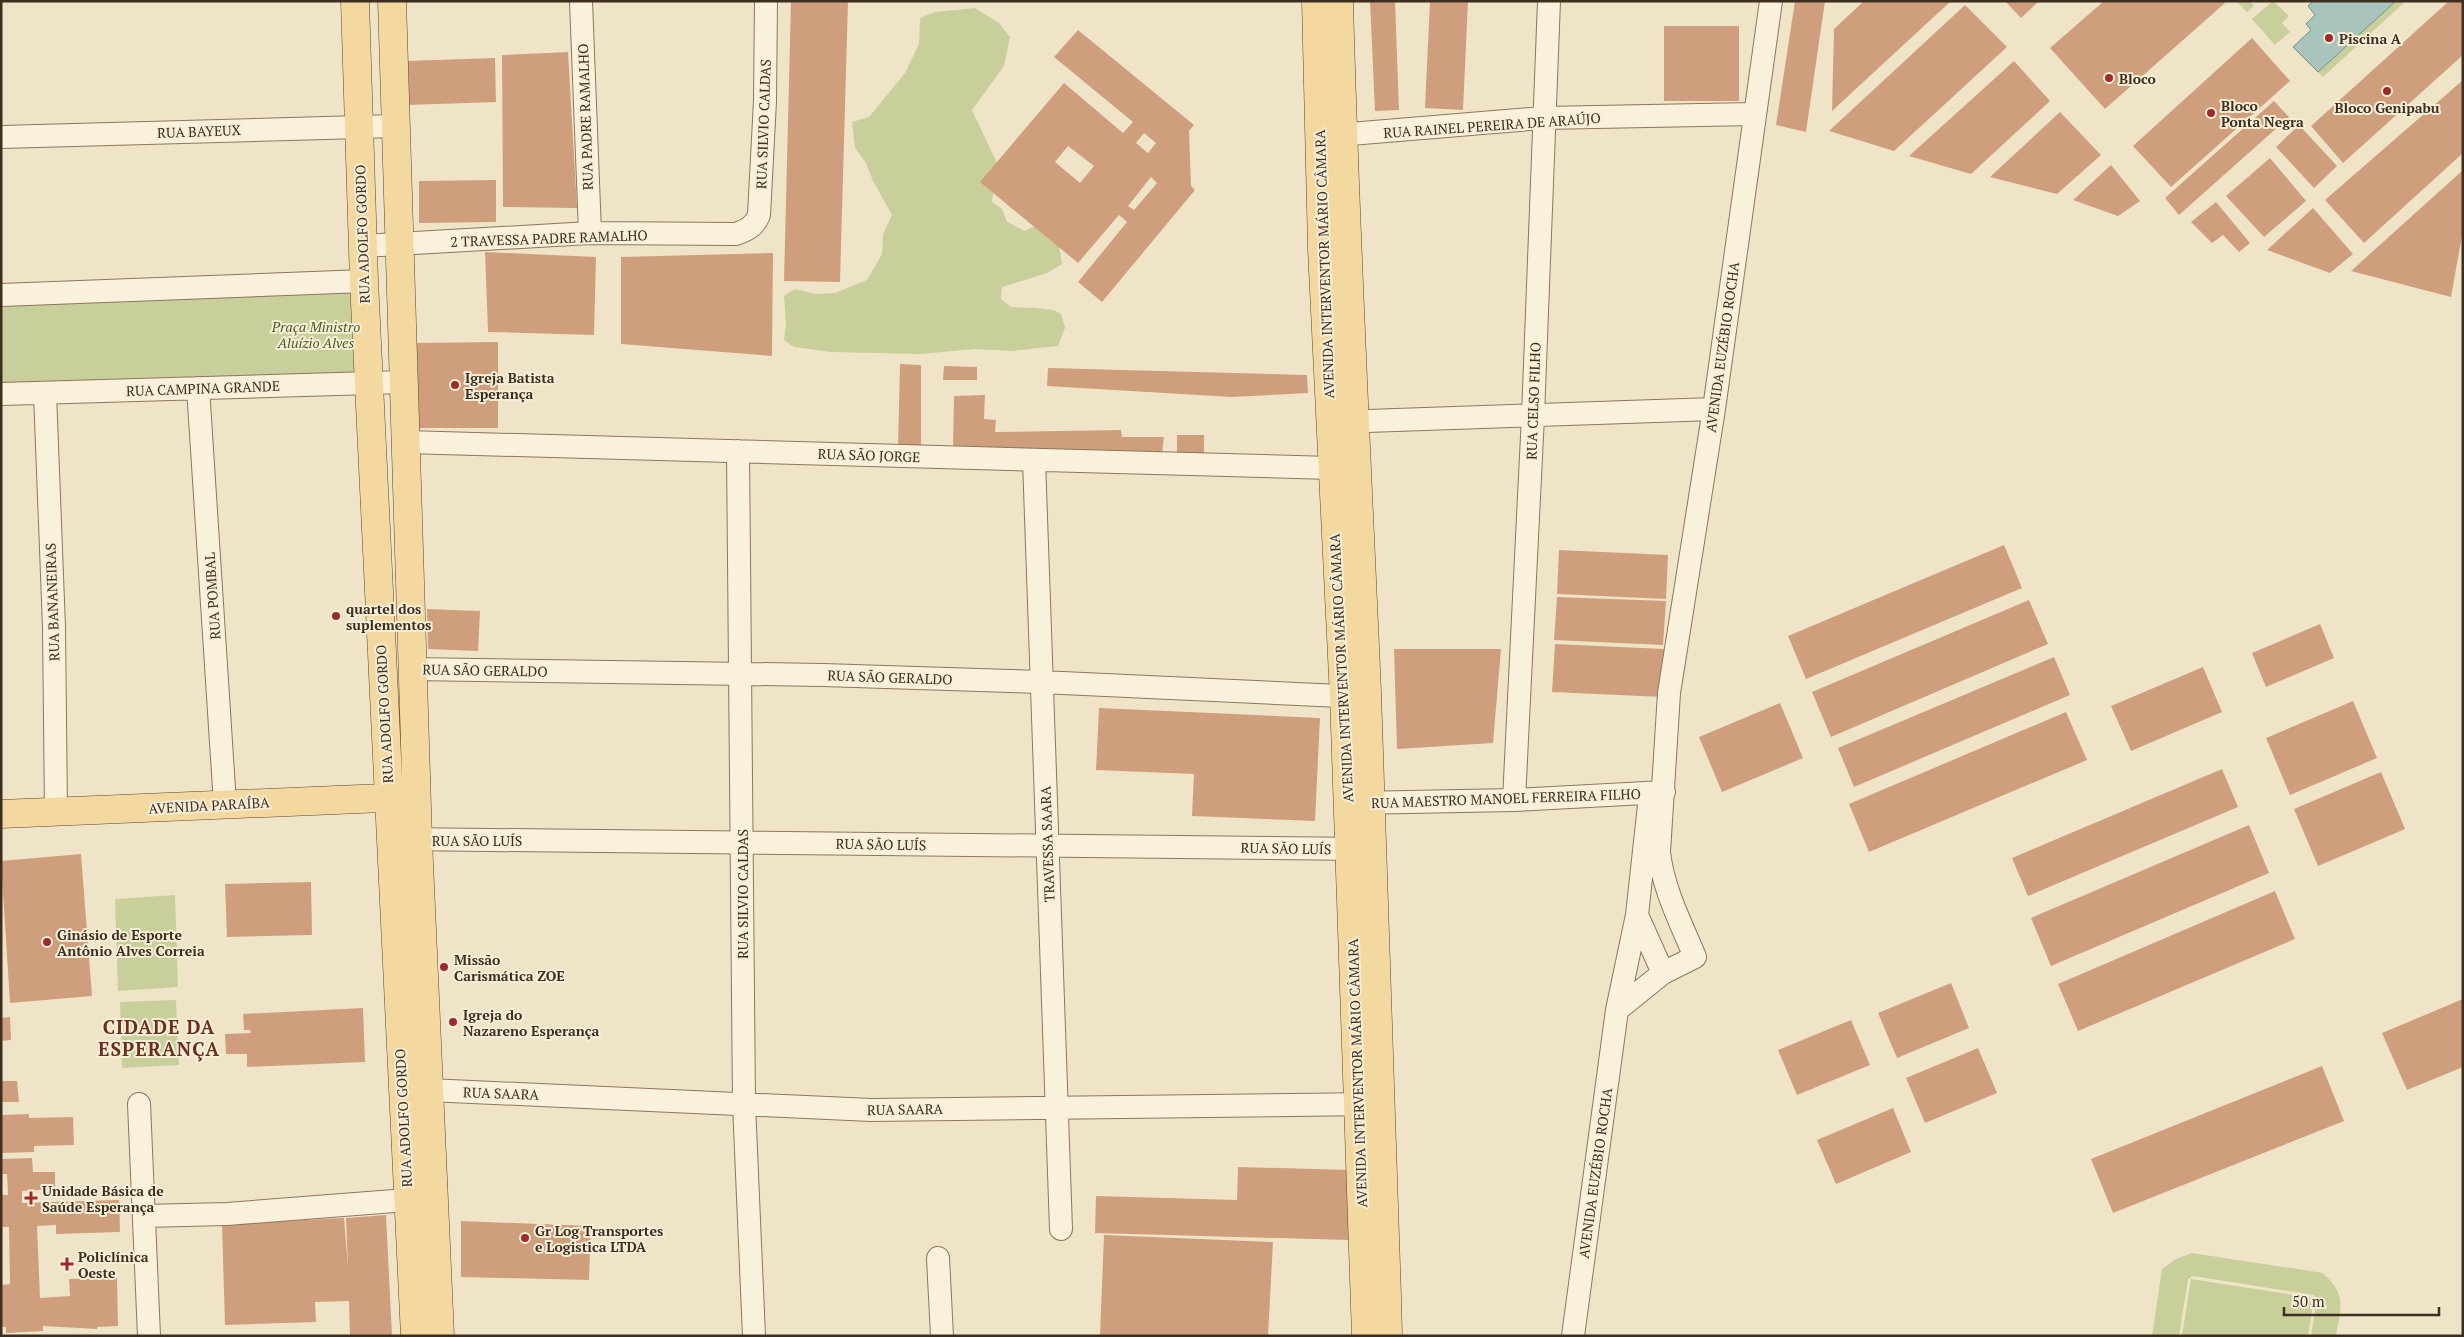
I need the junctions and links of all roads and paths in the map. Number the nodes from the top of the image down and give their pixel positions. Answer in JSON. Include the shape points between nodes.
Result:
{"nodes":[{"id":1,"x":355,"y":1,"type":"edge"},
{"id":2,"x":392,"y":1,"type":"edge"},
{"id":3,"x":581,"y":1,"type":"edge"},
{"id":4,"x":766,"y":1,"type":"edge"},
{"id":5,"x":1316,"y":1,"type":"edge"},
{"id":6,"x":1339,"y":1,"type":"edge"},
{"id":7,"x":1549,"y":1,"type":"edge"},
{"id":8,"x":1771,"y":1,"type":"edge"},
{"id":9,"x":1754,"y":114,"type":"junction"},
{"id":10,"x":1543,"y":118,"type":"junction"},
{"id":11,"x":358,"y":126,"type":"junction"},
{"id":12,"x":396,"y":126,"type":"junction"},
{"id":13,"x":1331,"y":135,"type":"junction"},
{"id":14,"x":1,"y":137,"type":"edge"},
{"id":15,"x":590,"y":233,"type":"junction"},
{"id":16,"x":736,"y":234,"type":"joint"},
{"id":17,"x":363,"y":246,"type":"junction"},
{"id":18,"x":400,"y":246,"type":"junction"},
{"id":19,"x":364,"y":281,"type":"junction"},
{"id":20,"x":1,"y":295,"type":"edge"},
{"id":21,"x":404,"y":382,"type":"junction"},
{"id":22,"x":369,"y":383,"type":"junction"},
{"id":23,"x":198,"y":388,"type":"junction"},
{"id":24,"x":45,"y":393,"type":"junction"},
{"id":25,"x":1,"y":394,"type":"edge"},
{"id":26,"x":1714,"y":409,"type":"junction"},
{"id":27,"x":1533,"y":416,"type":"junction"},
{"id":28,"x":1342,"y":422,"type":"junction"},
{"id":29,"x":406,"y":442,"type":"junction"},
{"id":30,"x":738,"y":451,"type":"junction"},
{"id":31,"x":1034,"y":460,"type":"junction"},
{"id":32,"x":1331,"y":468,"type":"junction"},
{"id":33,"x":413,"y":669,"type":"junction"},
{"id":34,"x":740,"y":674,"type":"junction"},
{"id":35,"x":1041,"y":682,"type":"junction"},
{"id":36,"x":1355,"y":697,"type":"junction"},
{"id":37,"x":1657,"y":792,"type":"junction"},
{"id":38,"x":388,"y":796,"type":"junction"},
{"id":39,"x":417,"y":797,"type":"junction"},
{"id":40,"x":1514,"y":800,"type":"junction"},
{"id":41,"x":225,"y":804,"type":"junction"},
{"id":42,"x":1359,"y":804,"type":"junction"},
{"id":43,"x":56,"y":811,"type":"junction"},
{"id":44,"x":1,"y":814,"type":"edge"},
{"id":45,"x":390,"y":839,"type":"junction"},
{"id":46,"x":418,"y":840,"type":"junction"},
{"id":47,"x":742,"y":842,"type":"junction"},
{"id":48,"x":1047,"y":846,"type":"junction"},
{"id":49,"x":1361,"y":849,"type":"junction"},
{"id":50,"x":1637,"y":915,"type":"junction"},
{"id":51,"x":1663,"y":973,"type":"junction"},
{"id":52,"x":1617,"y":1010,"type":"junction"},
{"id":53,"x":428,"y":1090,"type":"junction"},
{"id":54,"x":139,"y":1104,"type":"dead end"},
{"id":55,"x":744,"y":1104,"type":"junction"},
{"id":56,"x":1371,"y":1104,"type":"junction"},
{"id":57,"x":1056,"y":1107,"type":"junction"},
{"id":58,"x":407,"y":1200,"type":"junction"},
{"id":59,"x":144,"y":1216,"type":"junction"},
{"id":60,"x":1061,"y":1229,"type":"dead end"},
{"id":61,"x":410,"y":1254,"type":"junction"},
{"id":62,"x":437,"y":1254,"type":"junction"},
{"id":63,"x":938,"y":1258,"type":"dead end"},
{"id":64,"x":149,"y":1336,"type":"edge"},
{"id":65,"x":415,"y":1336,"type":"edge"},
{"id":66,"x":440,"y":1336,"type":"edge"},
{"id":67,"x":754,"y":1336,"type":"edge"},
{"id":68,"x":942,"y":1336,"type":"edge"},
{"id":69,"x":1366,"y":1336,"type":"edge"},
{"id":70,"x":1388,"y":1336,"type":"edge"},
{"id":71,"x":1573,"y":1336,"type":"edge"}],
"edges":[{"from":1,"to":11,"type":"main road","name":"RUA ADOLFO GORDO"},
{"from":2,"to":12,"type":"main road","name":"RUA ADOLFO GORDO"},
{"from":3,"to":15,"type":"street","name":"RUA PADRE RAMALHO"},
{"from":4,"to":16,"type":"street","name":"RUA SILVIO CALDAS","via":[[759,215],[752,227]]},
{"from":5,"to":13,"type":"main road","name":"AVENIDA INTERVENTOR MÁRIO CÂMARA"},
{"from":6,"to":13,"type":"main road","name":"AVENIDA INTERVENTOR MÁRIO CÂMARA"},
{"from":7,"to":10,"type":"street","name":"RUA CELSO FILHO"},
{"from":8,"to":9,"type":"street","name":"AVENIDA EUZÉBIO ROCHA"},
{"from":9,"to":10,"type":"street","name":"RUA RAINEL PEREIRA DE ARAÚJO"},
{"from":9,"to":26,"type":"street","name":"AVENIDA EUZÉBIO ROCHA"},
{"from":10,"to":13,"type":"street","name":"RUA RAINEL PEREIRA DE ARAÚJO"},
{"from":10,"to":27,"type":"street","name":"RUA CELSO FILHO"},
{"from":11,"to":12,"type":"street","name":"RUA BAYEUX"},
{"from":11,"to":14,"type":"street","name":"RUA BAYEUX"},
{"from":11,"to":17,"type":"main road","name":"RUA ADOLFO GORDO"},
{"from":12,"to":18,"type":"main road","name":"RUA ADOLFO GORDO"},
{"from":13,"to":28,"type":"main road","name":"AVENIDA INTERVENTOR MÁRIO CÂMARA"},
{"from":15,"to":16,"type":"street","name":"2 TRAVESSA PADRE RAMALHO"},
{"from":15,"to":18,"type":"street","name":"2 TRAVESSA PADRE RAMALHO"},
{"from":17,"to":18,"type":"street","name":"2 TRAVESSA PADRE RAMALHO"},
{"from":17,"to":19,"type":"main road","name":"RUA ADOLFO GORDO"},
{"from":18,"to":21,"type":"main road","name":"RUA ADOLFO GORDO"},
{"from":19,"to":20,"type":"street"},
{"from":19,"to":22,"type":"main road","name":"RUA ADOLFO GORDO"},
{"from":21,"to":22,"type":"street","name":"RUA CAMPINA GRANDE"},
{"from":21,"to":29,"type":"main road","name":"RUA ADOLFO GORDO"},
{"from":22,"to":23,"type":"street","name":"RUA CAMPINA GRANDE"},
{"from":22,"to":38,"type":"main road","name":"RUA ADOLFO GORDO"},
{"from":23,"to":24,"type":"street","name":"RUA CAMPINA GRANDE"},
{"from":23,"to":41,"type":"street","name":"RUA POMBAL"},
{"from":24,"to":25,"type":"street","name":"RUA CAMPINA GRANDE"},
{"from":24,"to":43,"type":"street","name":"RUA BANANEIRAS","via":[[54,627]]},
{"from":26,"to":27,"type":"street"},
{"from":26,"to":37,"type":"street","name":"AVENIDA EUZÉBIO ROCHA","via":[[1669,693]]},
{"from":27,"to":28,"type":"street"},
{"from":27,"to":40,"type":"street","name":"RUA CELSO FILHO"},
{"from":28,"to":32,"type":"main road","name":"AVENIDA INTERVENTOR MÁRIO CÂMARA"},
{"from":28,"to":36,"type":"main road","name":"AVENIDA INTERVENTOR MÁRIO CÂMARA"},
{"from":29,"to":30,"type":"street","name":"RUA SÃO JORGE"},
{"from":29,"to":33,"type":"main road","name":"RUA ADOLFO GORDO"},
{"from":30,"to":31,"type":"street","name":"RUA SÃO JORGE"},
{"from":30,"to":34,"type":"street","name":"RUA SILVIO CALDAS"},
{"from":31,"to":32,"type":"street","name":"RUA SÃO JORGE"},
{"from":31,"to":35,"type":"street","name":"TRAVESSA SAARA"},
{"from":32,"to":36,"type":"main road","name":"AVENIDA INTERVENTOR MÁRIO CÂMARA"},
{"from":33,"to":34,"type":"street","name":"RUA SÃO GERALDO"},
{"from":33,"to":39,"type":"main road","name":"RUA ADOLFO GORDO"},
{"from":34,"to":35,"type":"street","name":"RUA SÃO GERALDO"},
{"from":34,"to":47,"type":"street","name":"RUA SILVIO CALDAS"},
{"from":35,"to":36,"type":"street","name":"RUA SÃO GERALDO"},
{"from":35,"to":48,"type":"street","name":"TRAVESSA SAARA"},
{"from":36,"to":42,"type":"main road","name":"AVENIDA INTERVENTOR MÁRIO CÂMARA"},
{"from":37,"to":40,"type":"street","name":"RUA MAESTRO MANOEL FERREIRA FILHO"},
{"from":37,"to":50,"type":"street","name":"AVENIDA EUZÉBIO ROCHA"},
{"from":37,"to":51,"type":"street","name":"AVENIDA EUZÉBIO ROCHA","via":[[1660,865],[1695,956]]},
{"from":38,"to":39,"type":"main road","name":"AVENIDA PARAÍBA"},
{"from":38,"to":41,"type":"main road","name":"AVENIDA PARAÍBA"},
{"from":38,"to":45,"type":"main road","name":"RUA ADOLFO GORDO"},
{"from":39,"to":46,"type":"main road","name":"RUA ADOLFO GORDO"},
{"from":40,"to":42,"type":"street","name":"RUA MAESTRO MANOEL FERREIRA FILHO"},
{"from":41,"to":43,"type":"main road","name":"AVENIDA PARAÍBA"},
{"from":42,"to":49,"type":"main road","name":"AVENIDA INTERVENTOR MÁRIO CÂMARA"},
{"from":43,"to":44,"type":"main road","name":"AVENIDA PARAÍBA"},
{"from":45,"to":46,"type":"street","name":"RUA SÃO LUÍS"},
{"from":45,"to":58,"type":"main road","name":"RUA ADOLFO GORDO"},
{"from":46,"to":47,"type":"street","name":"RUA SÃO LUÍS"},
{"from":46,"to":53,"type":"main road","name":"RUA ADOLFO GORDO"},
{"from":47,"to":48,"type":"street","name":"RUA SÃO LUÍS"},
{"from":47,"to":55,"type":"street","name":"RUA SILVIO CALDAS"},
{"from":48,"to":49,"type":"street","name":"RUA SÃO LUÍS"},
{"from":48,"to":57,"type":"street","name":"TRAVESSA SAARA"},
{"from":49,"to":56,"type":"main road","name":"AVENIDA INTERVENTOR MÁRIO CÂMARA"},
{"from":50,"to":51,"type":"street"},
{"from":50,"to":52,"type":"street","name":"AVENIDA EUZÉBIO ROCHA"},
{"from":51,"to":52,"type":"street","name":"AVENIDA EUZÉBIO ROCHA"},
{"from":52,"to":71,"type":"street","name":"AVENIDA EUZÉBIO ROCHA"},
{"from":53,"to":55,"type":"street","name":"RUA SAARA"},
{"from":53,"to":62,"type":"main road","name":"RUA ADOLFO GORDO"},
{"from":54,"to":59,"type":"street"},
{"from":55,"to":57,"type":"street","name":"RUA SAARA","via":[[871,1110]]},
{"from":55,"to":67,"type":"street","name":"RUA SILVIO CALDAS"},
{"from":56,"to":57,"type":"street","name":"RUA SAARA"},
{"from":56,"to":69,"type":"main road","name":"AVENIDA INTERVENTOR MÁRIO CÂMARA"},
{"from":56,"to":70,"type":"main road","name":"AVENIDA INTERVENTOR MÁRIO CÂMARA"},
{"from":57,"to":60,"type":"street","name":"TRAVESSA SAARA"},
{"from":58,"to":59,"type":"street","via":[[227,1214]]},
{"from":58,"to":61,"type":"main road","name":"RUA ADOLFO GORDO"},
{"from":59,"to":64,"type":"street"},
{"from":61,"to":62,"type":"main road"},
{"from":61,"to":65,"type":"main road","name":"RUA ADOLFO GORDO"},
{"from":62,"to":66,"type":"main road","name":"RUA ADOLFO GORDO"},
{"from":63,"to":68,"type":"street"}]}
